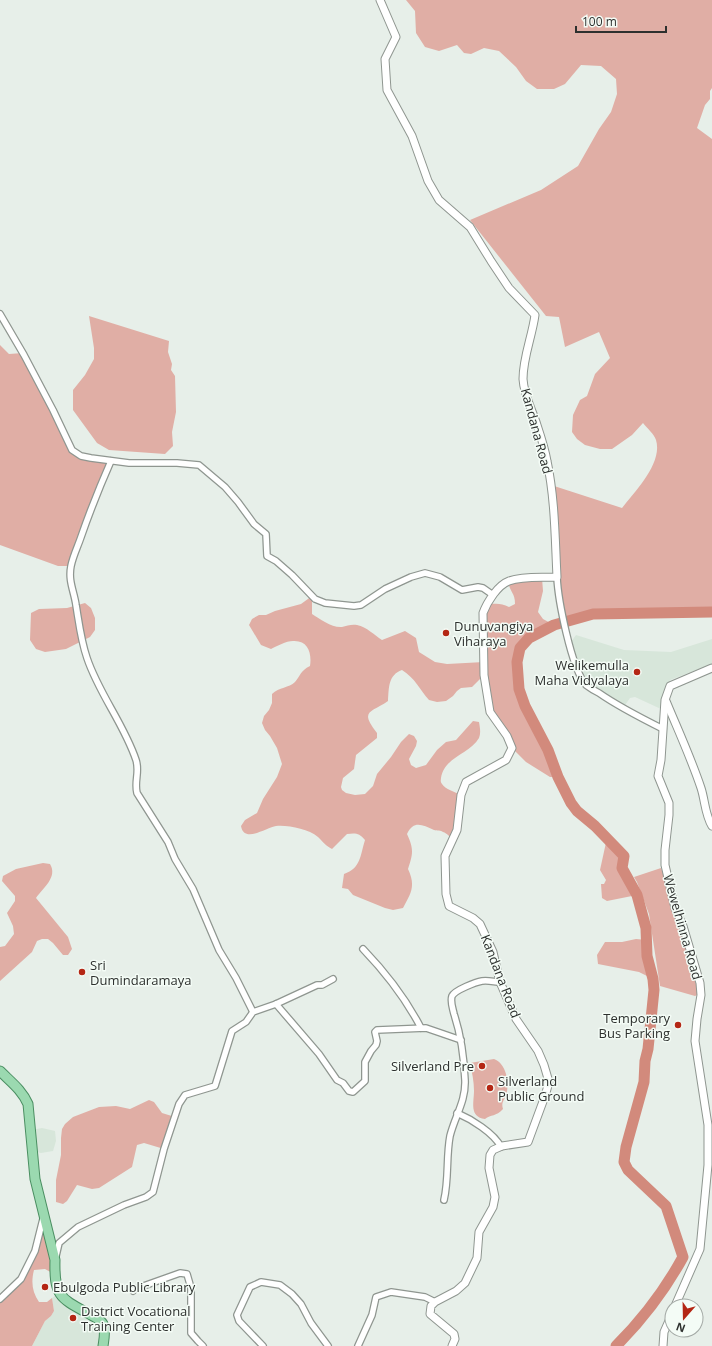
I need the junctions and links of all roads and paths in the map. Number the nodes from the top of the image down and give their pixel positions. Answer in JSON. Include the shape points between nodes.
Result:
{"nodes":[{"id":1,"x":380,"y":0,"type":"edge"},
{"id":2,"x":0,"y":314,"type":"edge"},
{"id":3,"x":111,"y":461,"type":"junction"},
{"id":4,"x":557,"y":576,"type":"junction"},
{"id":5,"x":493,"y":594,"type":"junction"},
{"id":6,"x":712,"y":668,"type":"edge"},
{"id":7,"x":665,"y":700,"type":"junction"},
{"id":8,"x":663,"y":730,"type":"junction"},
{"id":9,"x":712,"y":826,"type":"edge"},
{"id":10,"x":363,"y":949,"type":"dead end"},
{"id":11,"x":333,"y":979,"type":"dead end"},
{"id":12,"x":500,"y":982,"type":"junction"},
{"id":13,"x":276,"y":1004,"type":"junction"},
{"id":14,"x":253,"y":1012,"type":"junction"},
{"id":15,"x":421,"y":1028,"type":"junction"},
{"id":16,"x":461,"y":1040,"type":"junction"},
{"id":17,"x":0,"y":1071,"type":"edge"},
{"id":18,"x":457,"y":1113,"type":"junction"},
{"id":19,"x":500,"y":1147,"type":"junction"},
{"id":20,"x":444,"y":1200,"type":"dead end"},
{"id":21,"x":44,"y":1219,"type":"junction"},
{"id":22,"x":55,"y":1260,"type":"junction"},
{"id":23,"x":133,"y":1291,"type":"dead end"},
{"id":24,"x":679,"y":1298,"type":"edge"},
{"id":25,"x":0,"y":1300,"type":"edge"},
{"id":26,"x":435,"y":1302,"type":"junction"},
{"id":27,"x":664,"y":1332,"type":"edge"},
{"id":28,"x":103,"y":1346,"type":"edge"},
{"id":29,"x":203,"y":1346,"type":"edge"},
{"id":30,"x":263,"y":1346,"type":"edge"},
{"id":31,"x":328,"y":1346,"type":"edge"},
{"id":32,"x":358,"y":1346,"type":"edge"},
{"id":33,"x":452,"y":1346,"type":"edge"},
{"id":34,"x":662,"y":1346,"type":"edge"}],
"edges":[{"from":1,"to":4,"type":"street","name":"Kandana Road","via":[[396,37],[385,59],[386,90],[412,136],[428,181],[439,200],[470,227],[509,288],[535,315],[525,360],[525,394],[547,460],[555,516]]},
{"from":2,"to":3,"type":"street","via":[[24,355],[72,450],[81,456]]},
{"from":3,"to":5,"type":"street","via":[[199,465],[207,470],[234,497],[254,524],[266,534],[267,556],[276,561],[320,601],[361,605],[385,589],[425,573],[440,577],[462,590],[478,587]]},
{"from":3,"to":14,"type":"street","via":[[71,566],[70,583],[76,603],[79,630],[87,658],[136,759],[139,770],[137,792],[193,889],[219,950]]},
{"from":4,"to":5,"type":"street","name":"Kandana Road","via":[[508,582]]},
{"from":4,"to":8,"type":"street","via":[[568,639],[575,662],[587,685],[608,700]]},
{"from":5,"to":12,"type":"street","name":"Kandana Road","via":[[483,613],[484,675],[490,712],[508,736],[512,748],[506,760],[466,782],[461,795],[457,830],[445,856],[445,864],[448,904],[480,924],[493,952]]},
{"from":6,"to":7,"type":"street","name":"Wewelhinna Road","via":[[670,686]]},
{"from":7,"to":8,"type":"street","name":"Wewelhinna Road"},
{"from":7,"to":9,"type":"street","via":[[703,792],[708,820]]},
{"from":8,"to":24,"type":"street","name":"Wewelhinna Road","via":[[658,776],[669,808],[665,865],[700,983],[701,995],[695,1041],[708,1126],[708,1165],[700,1249]]},
{"from":10,"to":15,"type":"street","via":[[382,969],[410,1007]]},
{"from":11,"to":13,"type":"street"},
{"from":12,"to":16,"type":"street","via":[[483,981],[466,986],[453,995],[452,1006]]},
{"from":12,"to":19,"type":"street","name":"Kandana Road","via":[[516,1020],[538,1051],[549,1082],[528,1142]]},
{"from":13,"to":14,"type":"street"},
{"from":13,"to":15,"type":"street","via":[[319,1054],[337,1080],[353,1092],[365,1081],[365,1062],[376,1045],[377,1030]]},
{"from":14,"to":22,"type":"street","via":[[246,1022],[232,1030],[215,1086],[186,1096],[179,1104],[153,1192],[78,1227],[59,1243]]},
{"from":15,"to":16,"type":"street"},
{"from":16,"to":18,"type":"street","via":[[465,1085],[464,1099]]},
{"from":17,"to":21,"type":"main road","via":[[25,1096],[28,1104],[34,1173]]},
{"from":18,"to":19,"type":"street","via":[[488,1132]]},
{"from":18,"to":20,"type":"street","via":[[450,1135]]},
{"from":19,"to":26,"type":"street","via":[[493,1150],[490,1155],[489,1168],[495,1197],[493,1207],[480,1232],[477,1258],[465,1283]]},
{"from":21,"to":22,"type":"main road"},
{"from":21,"to":25,"type":"street","via":[[34,1251],[21,1279]]},
{"from":22,"to":28,"type":"main road","via":[[56,1289],[66,1300],[103,1324]]},
{"from":23,"to":29,"type":"street","via":[[180,1273],[187,1274],[191,1288],[191,1332]]},
{"from":26,"to":32,"type":"street","via":[[425,1296],[391,1292],[376,1297],[372,1316]]},
{"from":26,"to":33,"type":"street","via":[[431,1306],[430,1314],[454,1334]]},
{"from":27,"to":34,"type":"street"},
{"from":30,"to":31,"type":"street","via":[[239,1321],[237,1315],[250,1287],[261,1282],[280,1285],[292,1294]]}]}
